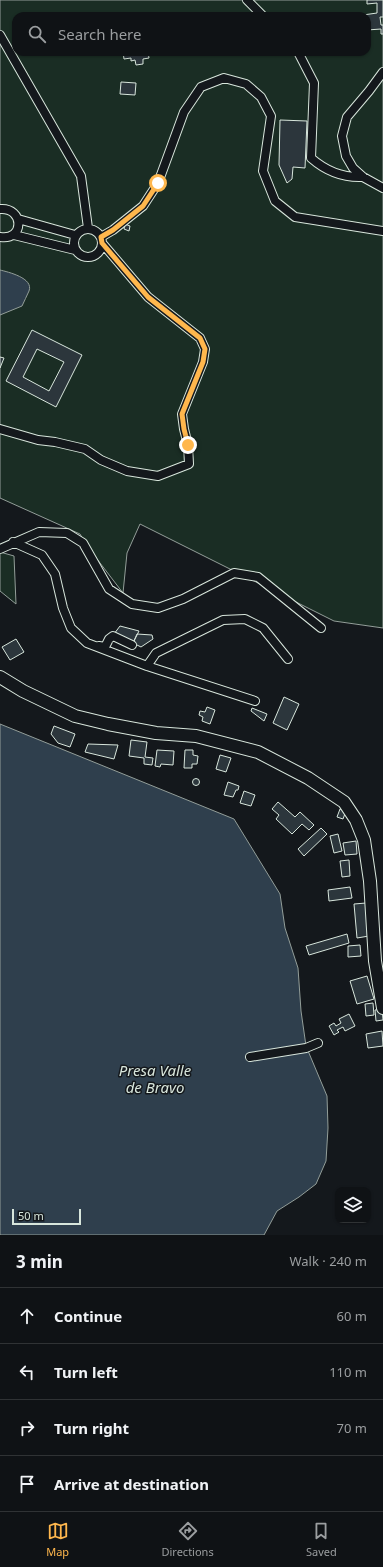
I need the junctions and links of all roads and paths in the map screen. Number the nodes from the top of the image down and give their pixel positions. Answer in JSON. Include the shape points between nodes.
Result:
{"nodes":[{"id":1,"x":248,"y":0,"type":"edge"},
{"id":2,"x":259,"y":12,"type":"edge"},
{"id":3,"x":0,"y":35,"type":"edge"},
{"id":4,"x":12,"y":56,"type":"edge"},
{"id":5,"x":12,"y":56,"type":"edge"},
{"id":6,"x":300,"y":56,"type":"edge"},
{"id":7,"x":383,"y":72,"type":"edge"},
{"id":8,"x":363,"y":177,"type":"junction"},
{"id":9,"x":383,"y":188,"type":"edge"},
{"id":10,"x":0,"y":201,"type":"edge"},
{"id":11,"x":3,"y":209,"type":"edge"},
{"id":12,"x":18,"y":219,"type":"junction"},
{"id":13,"x":88,"y":228,"type":"junction"},
{"id":14,"x":383,"y":231,"type":"edge"},
{"id":15,"x":14,"y":235,"type":"junction"},
{"id":16,"x":75,"y":235,"type":"junction"},
{"id":17,"x":0,"y":237,"type":"edge"},
{"id":18,"x":101,"y":240,"type":"junction"},
{"id":19,"x":75,"y":250,"type":"junction"},
{"id":20,"x":0,"y":429,"type":"edge"},
{"id":21,"x":13,"y":542,"type":"junction"},
{"id":22,"x":0,"y":549,"type":"edge"},
{"id":23,"x":320,"y":628,"type":"dead end"},
{"id":24,"x":87,"y":643,"type":"junction"},
{"id":25,"x":132,"y":645,"type":"dead end"},
{"id":26,"x":288,"y":659,"type":"dead end"},
{"id":27,"x":147,"y":666,"type":"junction"},
{"id":28,"x":0,"y":677,"type":"edge"},
{"id":29,"x":255,"y":701,"type":"dead end"},
{"id":30,"x":383,"y":1008,"type":"edge"},
{"id":31,"x":318,"y":1044,"type":"dead end"},
{"id":32,"x":250,"y":1057,"type":"dead end"}],
"edges":[{"from":1,"to":2,"type":"street"},
{"from":3,"to":5,"type":"street"},
{"from":4,"to":13,"type":"street","via":[[81,176]]},
{"from":6,"to":8,"type":"street","via":[[314,83],[311,158],[333,172]]},
{"from":7,"to":8,"type":"street","via":[[347,117],[342,130],[346,156],[353,168]]},
{"from":8,"to":9,"type":"street"},
{"from":10,"to":11,"type":"street"},
{"from":11,"to":12,"type":"street","via":[[13,212]]},
{"from":12,"to":15,"type":"street","via":[[19,225]]},
{"from":12,"to":16,"type":"street"},
{"from":13,"to":16,"type":"street"},
{"from":13,"to":18,"type":"street","via":[[94,230]]},
{"from":14,"to":18,"type":"street","via":[[295,217],[275,201],[263,171],[271,116],[261,97],[246,84],[224,78],[201,87],[184,112],[158,183],[143,206]]},
{"from":15,"to":17,"type":"street"},
{"from":15,"to":19,"type":"street"},
{"from":16,"to":19,"type":"street"},
{"from":18,"to":19,"type":"street","via":[[100,249],[92,256],[80,255]]},
{"from":18,"to":20,"type":"street","via":[[148,297],[200,338],[205,349],[203,362],[182,414],[189,464],[158,476],[127,471],[101,460],[85,449],[38,440]]},
{"from":21,"to":22,"type":"street"},
{"from":21,"to":23,"type":"street","via":[[39,532],[67,533],[83,543],[109,590],[132,604],[158,608],[183,599],[234,573],[258,577]]},
{"from":21,"to":24,"type":"street","via":[[42,555],[55,574],[71,628]]},
{"from":24,"to":25,"type":"street","via":[[105,647],[114,636]]},
{"from":24,"to":27,"type":"street"},
{"from":26,"to":27,"type":"street","via":[[263,628],[245,619],[223,620],[156,653]]},
{"from":27,"to":29,"type":"street"},
{"from":28,"to":30,"type":"main road","via":[[75,716],[156,733],[196,736],[258,752],[308,778],[344,802],[356,820],[364,840],[370,881],[375,961]]},
{"from":31,"to":32,"type":"street"}]}
